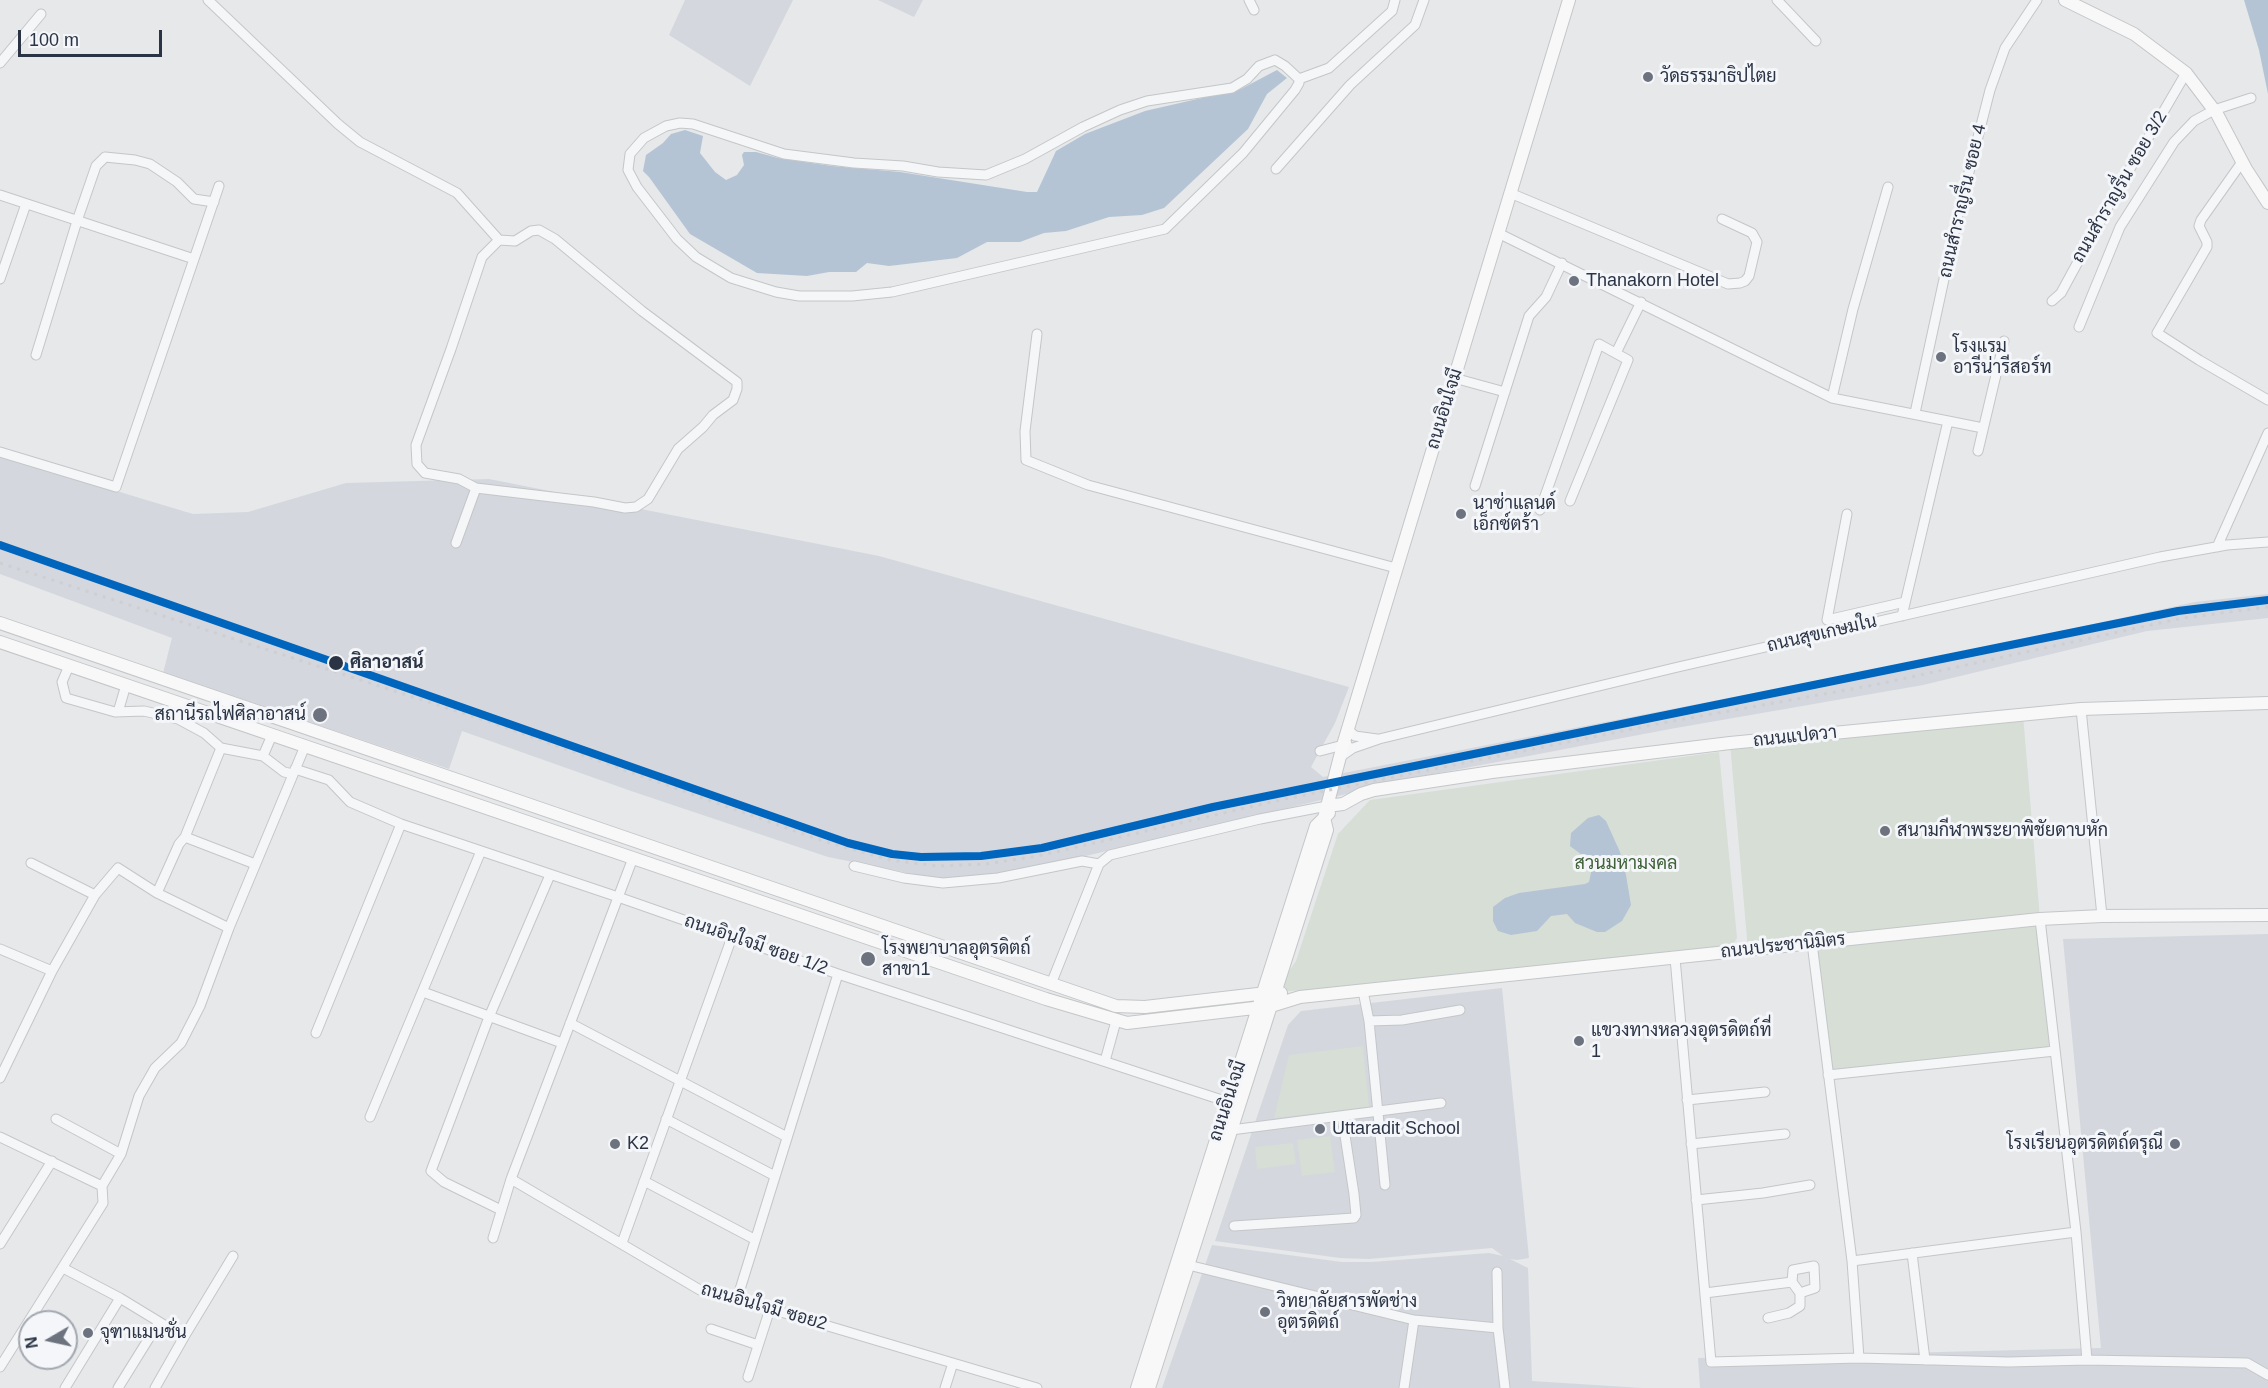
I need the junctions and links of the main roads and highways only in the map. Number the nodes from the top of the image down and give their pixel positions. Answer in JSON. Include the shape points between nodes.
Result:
{"nodes":[{"id":1,"x":1569,"y":0,"type":"edge"},
{"id":2,"x":2065,"y":0,"type":"edge"},
{"id":3,"x":2268,"y":203,"type":"edge"},
{"id":4,"x":0,"y":622,"type":"edge"},
{"id":5,"x":0,"y":642,"type":"edge"},
{"id":6,"x":2268,"y":703,"type":"edge"},
{"id":7,"x":417,"y":766,"type":"junction"},
{"id":8,"x":411,"y":782,"type":"junction"},
{"id":9,"x":1330,"y":790,"type":"junction"},
{"id":10,"x":1346,"y":802,"type":"junction"},
{"id":11,"x":1326,"y":812,"type":"junction"},
{"id":12,"x":2268,"y":915,"type":"edge"},
{"id":13,"x":1269,"y":993,"type":"junction"},
{"id":14,"x":1300,"y":997,"type":"junction"},
{"id":15,"x":1264,"y":1006,"type":"junction"},
{"id":16,"x":1226,"y":1128,"type":"junction"},
{"id":17,"x":1183,"y":1264,"type":"junction"},
{"id":18,"x":1137,"y":1388,"type":"edge"},
{"id":19,"x":1149,"y":1388,"type":"edge"}],
"edges":[{"from":1,"to":9,"type":"main road","name":"ถนนอินใจมี"},
{"from":2,"to":3,"type":"main road","via":[[2134,34],[2186,73],[2214,110]]},
{"from":4,"to":7,"type":"main road","name":"ถนนประชานิมิตร"},
{"from":5,"to":8,"type":"main road","name":"ถนนประชานิมิตร"},
{"from":6,"to":10,"type":"main road","name":"ถนนแปดวา","via":[[2081,709],[1730,743],[1374,790]]},
{"from":7,"to":8,"type":"main road"},
{"from":7,"to":13,"type":"main road","name":"ถนนประชานิมิตร","via":[[1126,1008]]},
{"from":8,"to":15,"type":"main road","name":"ถนนประชานิมิตร","via":[[1116,1021],[1136,1023]]},
{"from":9,"to":10,"type":"main road"},
{"from":9,"to":11,"type":"main road","name":"ถนนอินใจมี"},
{"from":10,"to":11,"type":"main road","name":"ถนนแปดวา"},
{"from":11,"to":13,"type":"main road","name":"ถนนอินใจมี","via":[[1327,830]]},
{"from":12,"to":14,"type":"main road","name":"ถนนประชานิมิตร","via":[[2040,919]]},
{"from":13,"to":14,"type":"main road","name":"ถนนประชานิมิตร"},
{"from":13,"to":15,"type":"main road","name":"ถนนอินใจมี"},
{"from":14,"to":15,"type":"main road","name":"ถนนประชานิมิตร"},
{"from":15,"to":16,"type":"main road","name":"ถนนอินใจมี"},
{"from":15,"to":16,"type":"main road","name":"ถนนอินใจมี","via":[[1228,1102]]},
{"from":16,"to":17,"type":"main road","name":"ถนนอินใจมี"},
{"from":17,"to":18,"type":"main road","name":"ถนนอินใจมี"},
{"from":17,"to":19,"type":"main road","name":"ถนนอินใจมี"}]}
